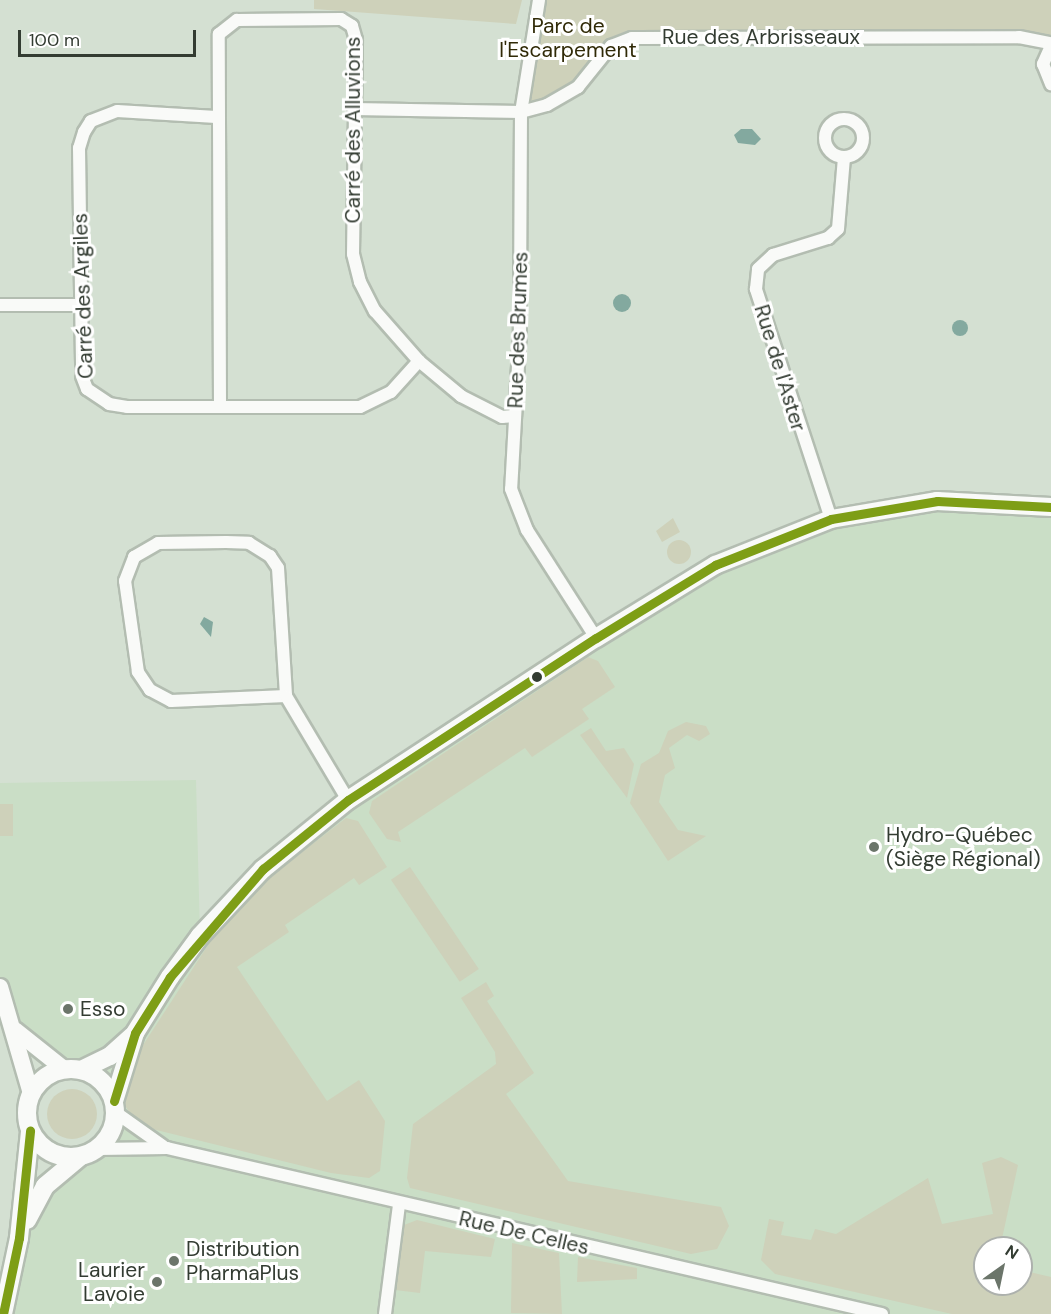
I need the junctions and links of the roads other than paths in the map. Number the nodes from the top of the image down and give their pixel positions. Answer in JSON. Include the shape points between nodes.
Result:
{"nodes":[{"id":1,"x":539,"y":0,"type":"edge"},
{"id":2,"x":1051,"y":44,"type":"edge"},
{"id":3,"x":1051,"y":84,"type":"edge"},
{"id":4,"x":354,"y":109,"type":"junction"},
{"id":5,"x":520,"y":112,"type":"junction"},
{"id":6,"x":216,"y":117,"type":"junction"},
{"id":7,"x":844,"y":157,"type":"dead end"},
{"id":8,"x":0,"y":305,"type":"edge"},
{"id":9,"x":82,"y":305,"type":"junction"},
{"id":10,"x":419,"y":361,"type":"junction"},
{"id":11,"x":220,"y":406,"type":"junction"},
{"id":12,"x":516,"y":416,"type":"junction"},
{"id":13,"x":1051,"y":507,"type":"edge"},
{"id":14,"x":831,"y":519,"type":"junction"},
{"id":15,"x":596,"y":638,"type":"junction"},
{"id":16,"x":286,"y":696,"type":"junction"},
{"id":17,"x":348,"y":800,"type":"junction"},
{"id":18,"x":0,"y":987,"type":"edge"},
{"id":19,"x":8,"y":1023,"type":"junction"},
{"id":20,"x":135,"y":1033,"type":"junction"},
{"id":21,"x":72,"y":1070,"type":"junction"},
{"id":22,"x":31,"y":1094,"type":"junction"},
{"id":23,"x":115,"y":1106,"type":"junction"},
{"id":24,"x":30,"y":1131,"type":"junction"},
{"id":25,"x":167,"y":1148,"type":"junction"},
{"id":26,"x":90,"y":1153,"type":"junction"},
{"id":27,"x":399,"y":1205,"type":"junction"},
{"id":28,"x":19,"y":1238,"type":"junction"},
{"id":29,"x":3,"y":1314,"type":"edge"},
{"id":30,"x":385,"y":1314,"type":"edge"},
{"id":31,"x":882,"y":1314,"type":"edge"}],
"edges":[{"from":1,"to":5,"type":"street","name":"Rue des Brumes"},
{"from":2,"to":3,"type":"street","via":[[1043,64]]},
{"from":2,"to":5,"type":"street","name":"Rue des Arbrisseaux","via":[[1019,37],[632,38],[611,46],[578,87],[547,105]]},
{"from":4,"to":5,"type":"street","name":"Rue des Arbrisseaux"},
{"from":4,"to":6,"type":"street","name":"Carré des Alluvions","via":[[352,26],[341,19],[237,20],[223,28],[215,47]]},
{"from":4,"to":10,"type":"street","name":"Carré des Alluvions","via":[[353,254],[360,282],[375,311]]},
{"from":5,"to":12,"type":"street","name":"Rue des Brumes"},
{"from":6,"to":9,"type":"street","name":"Carré des Argiles","via":[[117,111],[91,121],[79,148]]},
{"from":6,"to":11,"type":"street","name":"Carré des Alluvions"},
{"from":7,"to":14,"type":"street","name":"Rue de l'Aster","via":[[838,229],[828,238],[773,255],[758,269],[756,289]]},
{"from":8,"to":9,"type":"street"},
{"from":9,"to":11,"type":"street","name":"Carré des Argiles","via":[[82,376],[95,397],[127,407]]},
{"from":10,"to":11,"type":"street","name":"Carré des Argiles","via":[[391,392],[360,407]]},
{"from":10,"to":12,"type":"street","name":"Carré des Alluvions","via":[[469,400],[502,417]]},
{"from":12,"to":15,"type":"street","name":"Rue des Brumes","via":[[514,502]]},
{"from":13,"to":14,"type":"main road","via":[[937,501]]},
{"from":14,"to":15,"type":"main road","via":[[715,565]]},
{"from":15,"to":17,"type":"main road"},
{"from":16,"to":16,"type":"street","via":[[278,568],[263,549],[226,542],[158,543],[134,557],[125,581],[138,672],[150,690],[171,701]]},
{"from":16,"to":17,"type":"street"},
{"from":17,"to":20,"type":"main road","via":[[263,869],[200,936]]},
{"from":18,"to":19,"type":"street"},
{"from":19,"to":21,"type":"street","via":[[33,1049]]},
{"from":19,"to":22,"type":"street"},
{"from":20,"to":21,"type":"main road","via":[[110,1056]]},
{"from":20,"to":23,"type":"main road"},
{"from":21,"to":22,"type":"main road","via":[[45,1077]]},
{"from":21,"to":23,"type":"main road","via":[[97,1077]]},
{"from":22,"to":24,"type":"main road"},
{"from":23,"to":25,"type":"street","name":"Rue De Celles"},
{"from":23,"to":26,"type":"main road","via":[[109,1136]]},
{"from":24,"to":26,"type":"main road","via":[[46,1150]]},
{"from":24,"to":28,"type":"main road"},
{"from":25,"to":26,"type":"street","name":"Rue De Celles"},
{"from":25,"to":27,"type":"street","name":"Rue De Celles"},
{"from":26,"to":28,"type":"main road","via":[[45,1186]]},
{"from":27,"to":30,"type":"street"},
{"from":27,"to":31,"type":"street","name":"Rue De Celles"},
{"from":28,"to":29,"type":"main road"}]}
